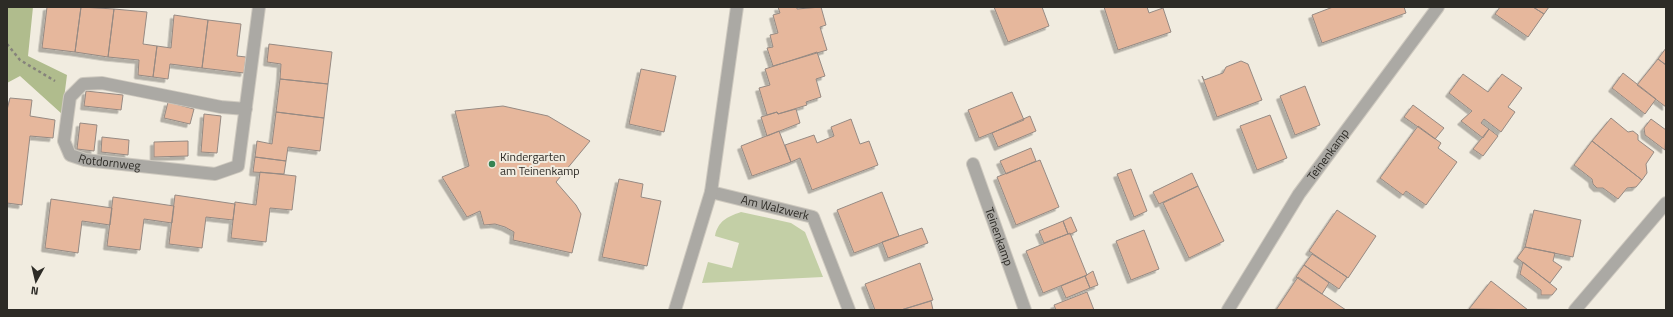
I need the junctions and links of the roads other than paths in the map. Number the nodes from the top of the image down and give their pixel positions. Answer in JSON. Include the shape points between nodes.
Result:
{"nodes":[{"id":1,"x":259,"y":7,"type":"edge"},
{"id":2,"x":737,"y":7,"type":"edge"},
{"id":3,"x":1438,"y":7,"type":"edge"},
{"id":4,"x":246,"y":109,"type":"junction"},
{"id":5,"x":972,"y":164,"type":"dead end"},
{"id":6,"x":711,"y":192,"type":"junction"},
{"id":7,"x":1666,"y":203,"type":"edge"},
{"id":8,"x":675,"y":310,"type":"edge"},
{"id":9,"x":848,"y":310,"type":"edge"},
{"id":10,"x":1025,"y":310,"type":"edge"},
{"id":11,"x":1228,"y":310,"type":"edge"},
{"id":12,"x":1575,"y":310,"type":"edge"}],
"edges":[{"from":1,"to":4,"type":"street","name":"Rotdornweg"},
{"from":2,"to":6,"type":"street"},
{"from":3,"to":11,"type":"street","name":"Teinenkamp","via":[[1299,194]]},
{"from":4,"to":4,"type":"street","name":"Rotdornweg","via":[[221,107],[102,83],[83,84],[70,97],[64,141],[70,155],[85,160],[215,174],[238,166]]},
{"from":5,"to":10,"type":"street","name":"Teinenkamp"},
{"from":6,"to":8,"type":"street"},
{"from":6,"to":9,"type":"street","name":"Am Walzwerk","via":[[813,216]]},
{"from":7,"to":12,"type":"street"}]}
